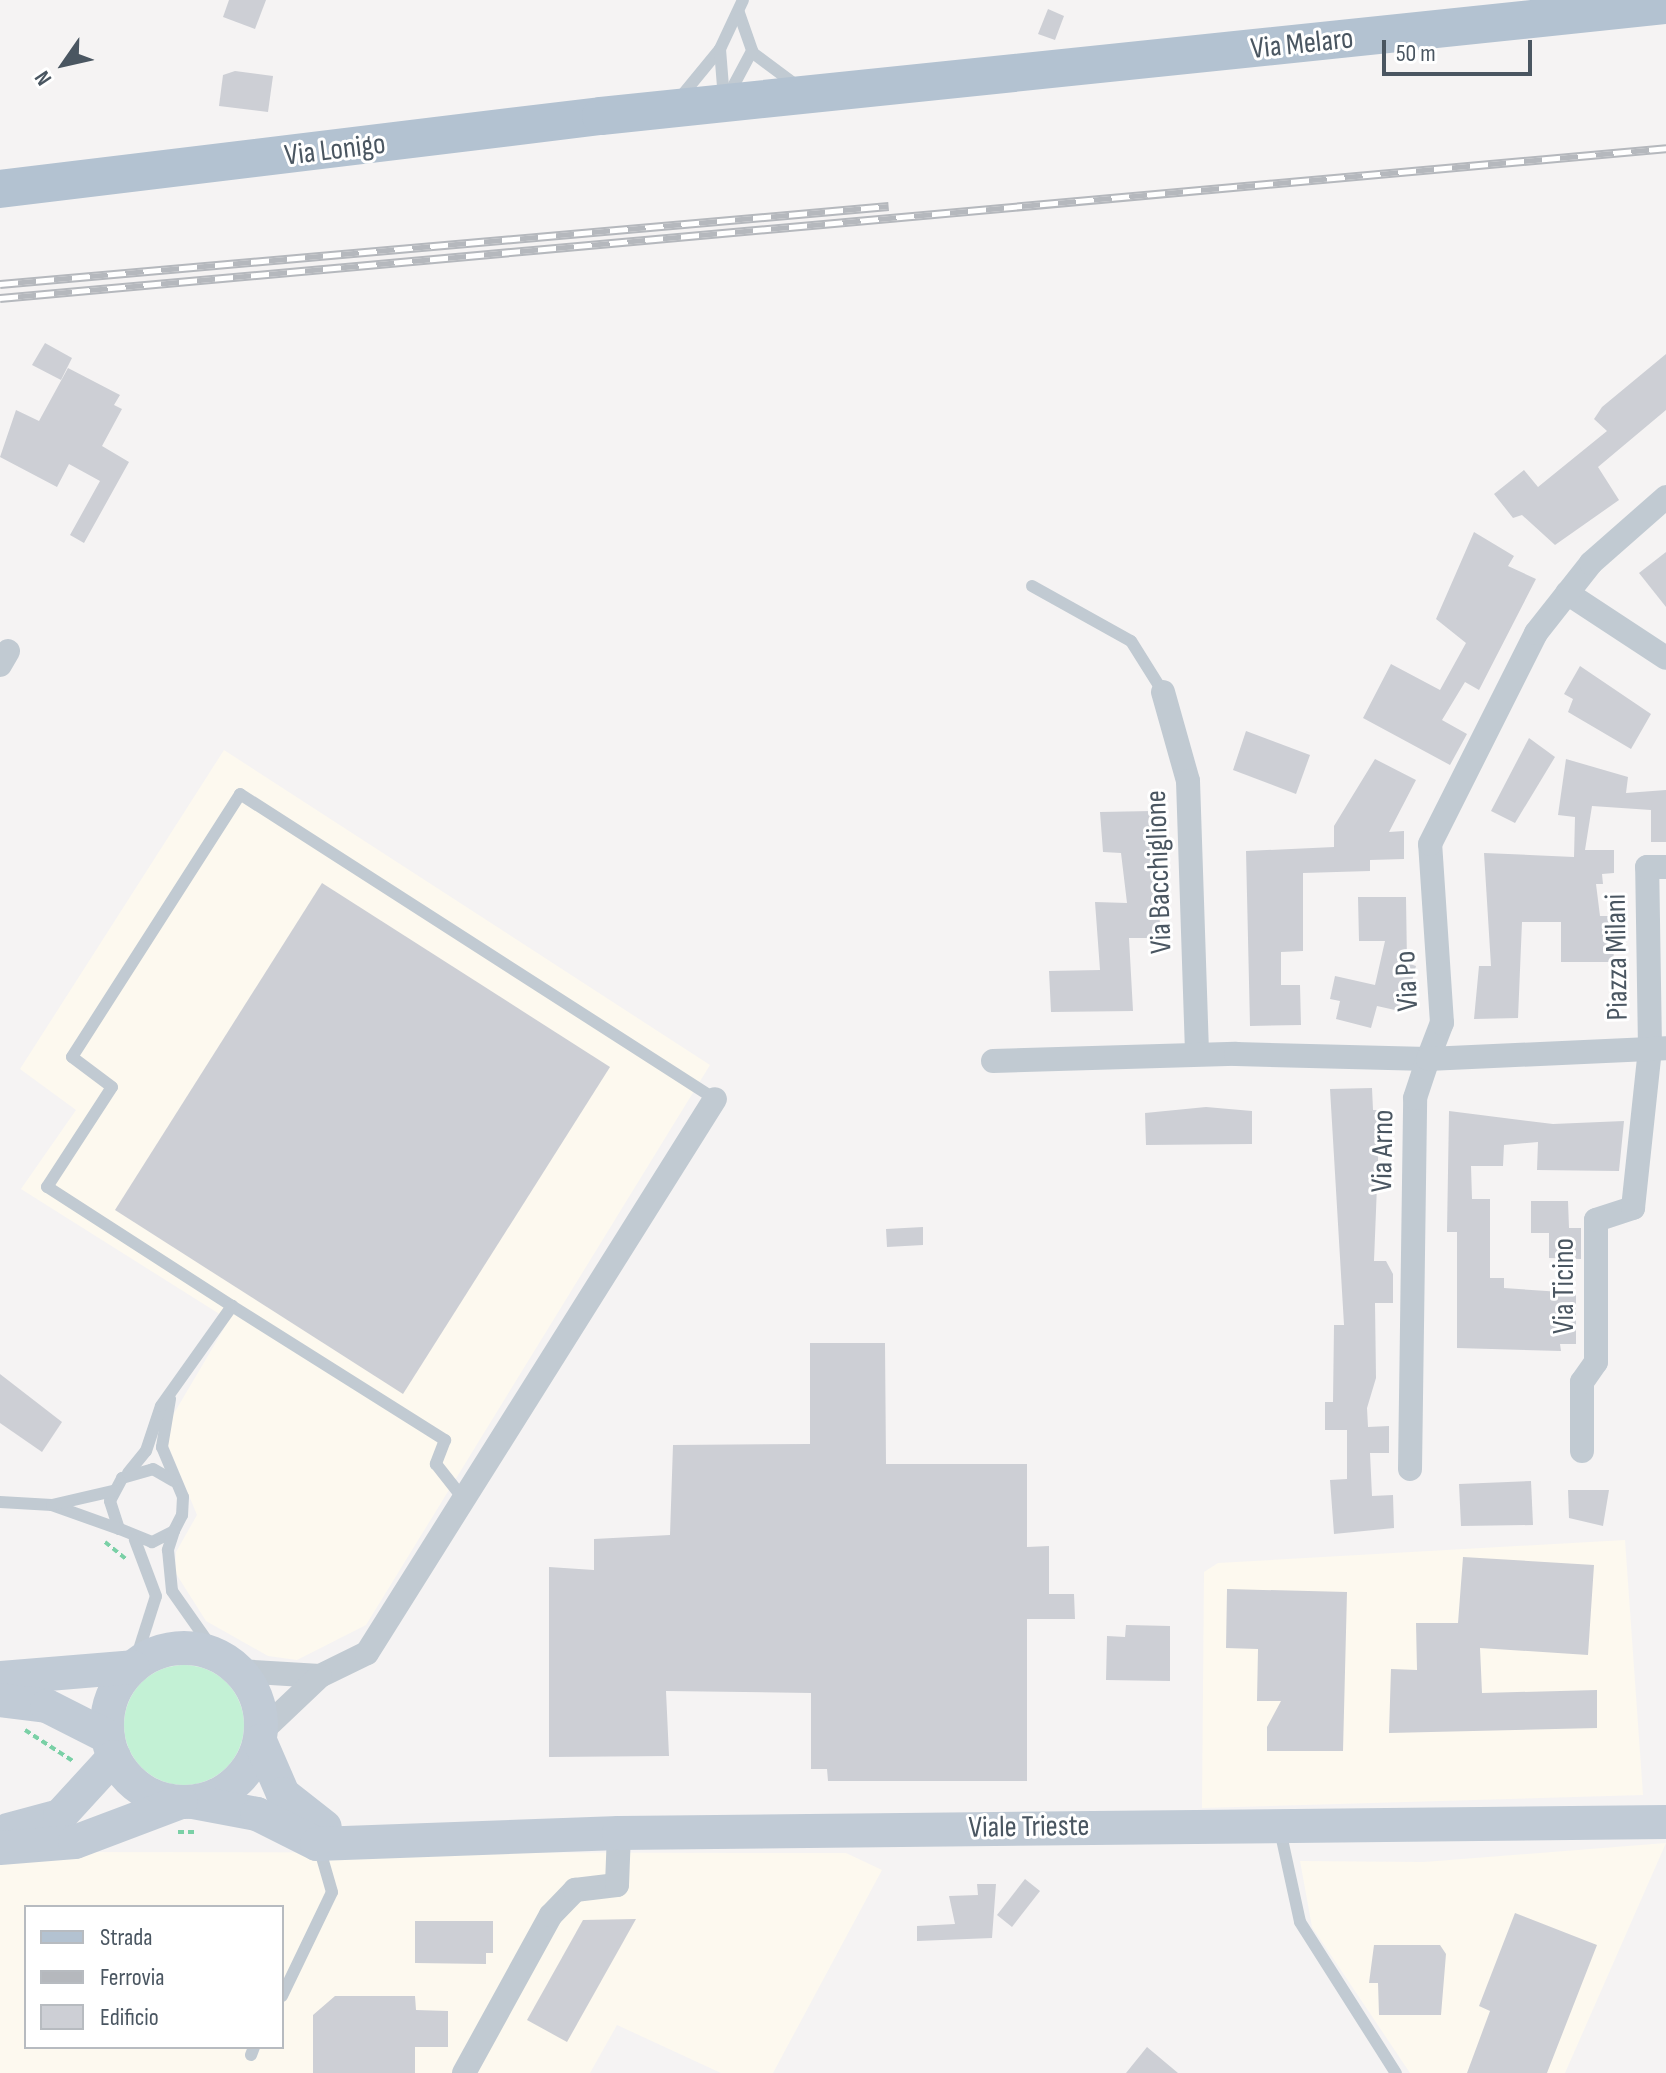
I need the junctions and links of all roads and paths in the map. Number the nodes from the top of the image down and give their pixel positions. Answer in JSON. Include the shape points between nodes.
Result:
{"nodes":[{"id":1,"x":743,"y":0,"type":"edge"},
{"id":2,"x":1666,"y":5,"type":"edge"},
{"id":3,"x":739,"y":13,"type":"junction"},
{"id":4,"x":720,"y":49,"type":"junction"},
{"id":5,"x":752,"y":51,"type":"junction"},
{"id":6,"x":986,"y":77,"type":"joint"},
{"id":7,"x":815,"y":95,"type":"junction"},
{"id":8,"x":724,"y":104,"type":"junction"},
{"id":9,"x":670,"y":109,"type":"junction"},
{"id":10,"x":0,"y":189,"type":"edge"},
{"id":11,"x":1666,"y":497,"type":"edge"},
{"id":12,"x":1032,"y":586,"type":"dead end"},
{"id":13,"x":1567,"y":593,"type":"junction"},
{"id":14,"x":1666,"y":658,"type":"edge"},
{"id":15,"x":1163,"y":692,"type":"joint"},
{"id":16,"x":1666,"y":867,"type":"edge"},
{"id":17,"x":1658,"y":1048,"type":"edge"},
{"id":18,"x":1197,"y":1054,"type":"junction"},
{"id":19,"x":1428,"y":1059,"type":"junction"},
{"id":20,"x":993,"y":1061,"type":"dead end"},
{"id":21,"x":715,"y":1099,"type":"joint"},
{"id":22,"x":232,"y":1306,"type":"junction"},
{"id":23,"x":170,"y":1399,"type":"junction"},
{"id":24,"x":1582,"y":1451,"type":"dead end"},
{"id":25,"x":1410,"y":1469,"type":"dead end"},
{"id":26,"x":128,"y":1473,"type":"junction"},
{"id":27,"x":174,"y":1481,"type":"junction"},
{"id":28,"x":113,"y":1491,"type":"junction"},
{"id":29,"x":462,"y":1497,"type":"junction"},
{"id":30,"x":0,"y":1502,"type":"edge"},
{"id":31,"x":52,"y":1505,"type":"junction"},
{"id":32,"x":119,"y":1529,"type":"junction"},
{"id":33,"x":174,"y":1531,"type":"junction"},
{"id":34,"x":135,"y":1540,"type":"junction"},
{"id":35,"x":228,"y":1663,"type":"junction"},
{"id":36,"x":133,"y":1667,"type":"junction"},
{"id":37,"x":320,"y":1676,"type":"junction"},
{"id":38,"x":0,"y":1678,"type":"edge"},
{"id":39,"x":0,"y":1700,"type":"edge"},
{"id":40,"x":260,"y":1736,"type":"junction"},
{"id":41,"x":111,"y":1747,"type":"junction"},
{"id":42,"x":187,"y":1802,"type":"junction"},
{"id":43,"x":1666,"y":1822,"type":"edge"},
{"id":44,"x":1278,"y":1824,"type":"junction"},
{"id":45,"x":0,"y":1831,"type":"edge"},
{"id":46,"x":619,"y":1833,"type":"junction"},
{"id":47,"x":393,"y":1839,"type":"junction"},
{"id":48,"x":317,"y":1844,"type":"junction"},
{"id":49,"x":0,"y":1848,"type":"edge"},
{"id":50,"x":284,"y":1992,"type":"edge"},
{"id":51,"x":464,"y":2073,"type":"edge"},
{"id":52,"x":1396,"y":2073,"type":"edge"}],
"edges":[{"from":1,"to":3,"type":"lane"},
{"from":2,"to":6,"type":"main road","name":"Via Melaro"},
{"from":3,"to":4,"type":"lane"},
{"from":3,"to":5,"type":"lane"},
{"from":4,"to":8,"type":"lane"},
{"from":4,"to":9,"type":"lane"},
{"from":5,"to":7,"type":"lane"},
{"from":5,"to":8,"type":"lane"},
{"from":6,"to":7,"type":"main road","name":"Via Lonigo"},
{"from":7,"to":8,"type":"main road","name":"Via Lonigo"},
{"from":8,"to":9,"type":"main road","name":"Via Lonigo"},
{"from":9,"to":10,"type":"main road","name":"Via Lonigo"},
{"from":11,"to":13,"type":"street","name":"Via Po"},
{"from":12,"to":15,"type":"lane","via":[[1131,641]]},
{"from":13,"to":14,"type":"street"},
{"from":13,"to":19,"type":"street","name":"Via Po","via":[[1536,633],[1430,844],[1442,1023]]},
{"from":15,"to":18,"type":"street","name":"Via Bacchiglione","via":[[1188,781]]},
{"from":16,"to":17,"type":"street","name":"Piazza Milani","via":[[1647,867]]},
{"from":17,"to":19,"type":"street"},
{"from":17,"to":24,"type":"street","name":"Via Ticino","via":[[1633,1208],[1596,1220],[1596,1362],[1582,1382]]},
{"from":18,"to":19,"type":"street"},
{"from":18,"to":20,"type":"street"},
{"from":19,"to":25,"type":"street","name":"Via Arno","via":[[1415,1098]]},
{"from":21,"to":22,"type":"lane","via":[[240,794],[72,1057],[112,1087],[47,1187]]},
{"from":21,"to":29,"type":"street"},
{"from":22,"to":23,"type":"lane"},
{"from":22,"to":29,"type":"lane","via":[[445,1440],[436,1464]]},
{"from":23,"to":26,"type":"lane"},
{"from":23,"to":27,"type":"lane","via":[[162,1447]]},
{"from":26,"to":27,"type":"lane","via":[[153,1469]]},
{"from":26,"to":28,"type":"lane"},
{"from":27,"to":33,"type":"lane","via":[[184,1506]]},
{"from":28,"to":31,"type":"lane"},
{"from":28,"to":32,"type":"lane"},
{"from":29,"to":37,"type":"street","via":[[367,1653]]},
{"from":30,"to":31,"type":"lane"},
{"from":31,"to":32,"type":"lane"},
{"from":32,"to":34,"type":"lane"},
{"from":33,"to":34,"type":"lane","via":[[152,1542]]},
{"from":33,"to":35,"type":"lane","via":[[172,1591]]},
{"from":34,"to":36,"type":"lane","via":[[156,1596]]},
{"from":35,"to":36,"type":"main road","via":[[177,1648]]},
{"from":35,"to":37,"type":"street"},
{"from":35,"to":40,"type":"main road","name":"Viale Trieste","via":[[256,1697]]},
{"from":36,"to":38,"type":"main road"},
{"from":36,"to":41,"type":"main road","via":[[115,1691]]},
{"from":37,"to":40,"type":"street"},
{"from":39,"to":41,"type":"main road","via":[[47,1706]]},
{"from":40,"to":42,"type":"main road","via":[[243,1775]]},
{"from":40,"to":47,"type":"main road","name":"Viale Trieste","via":[[283,1794],[308,1819]]},
{"from":41,"to":42,"type":"main road","via":[[134,1784]]},
{"from":41,"to":45,"type":"main road","via":[[60,1816]]},
{"from":42,"to":48,"type":"main road","via":[[257,1814]]},
{"from":42,"to":49,"type":"main road","via":[[75,1842]]},
{"from":43,"to":44,"type":"main road","name":"Viale Trieste"},
{"from":44,"to":46,"type":"main road","name":"Viale Trieste"},
{"from":44,"to":52,"type":"lane","via":[[1300,1922]]},
{"from":46,"to":47,"type":"main road","name":"Viale Trieste"},
{"from":46,"to":51,"type":"street","via":[[617,1885],[575,1890],[557,1907]]},
{"from":47,"to":48,"type":"main road","name":"Viale Trieste"},
{"from":48,"to":50,"type":"lane","via":[[332,1892]]}]}
